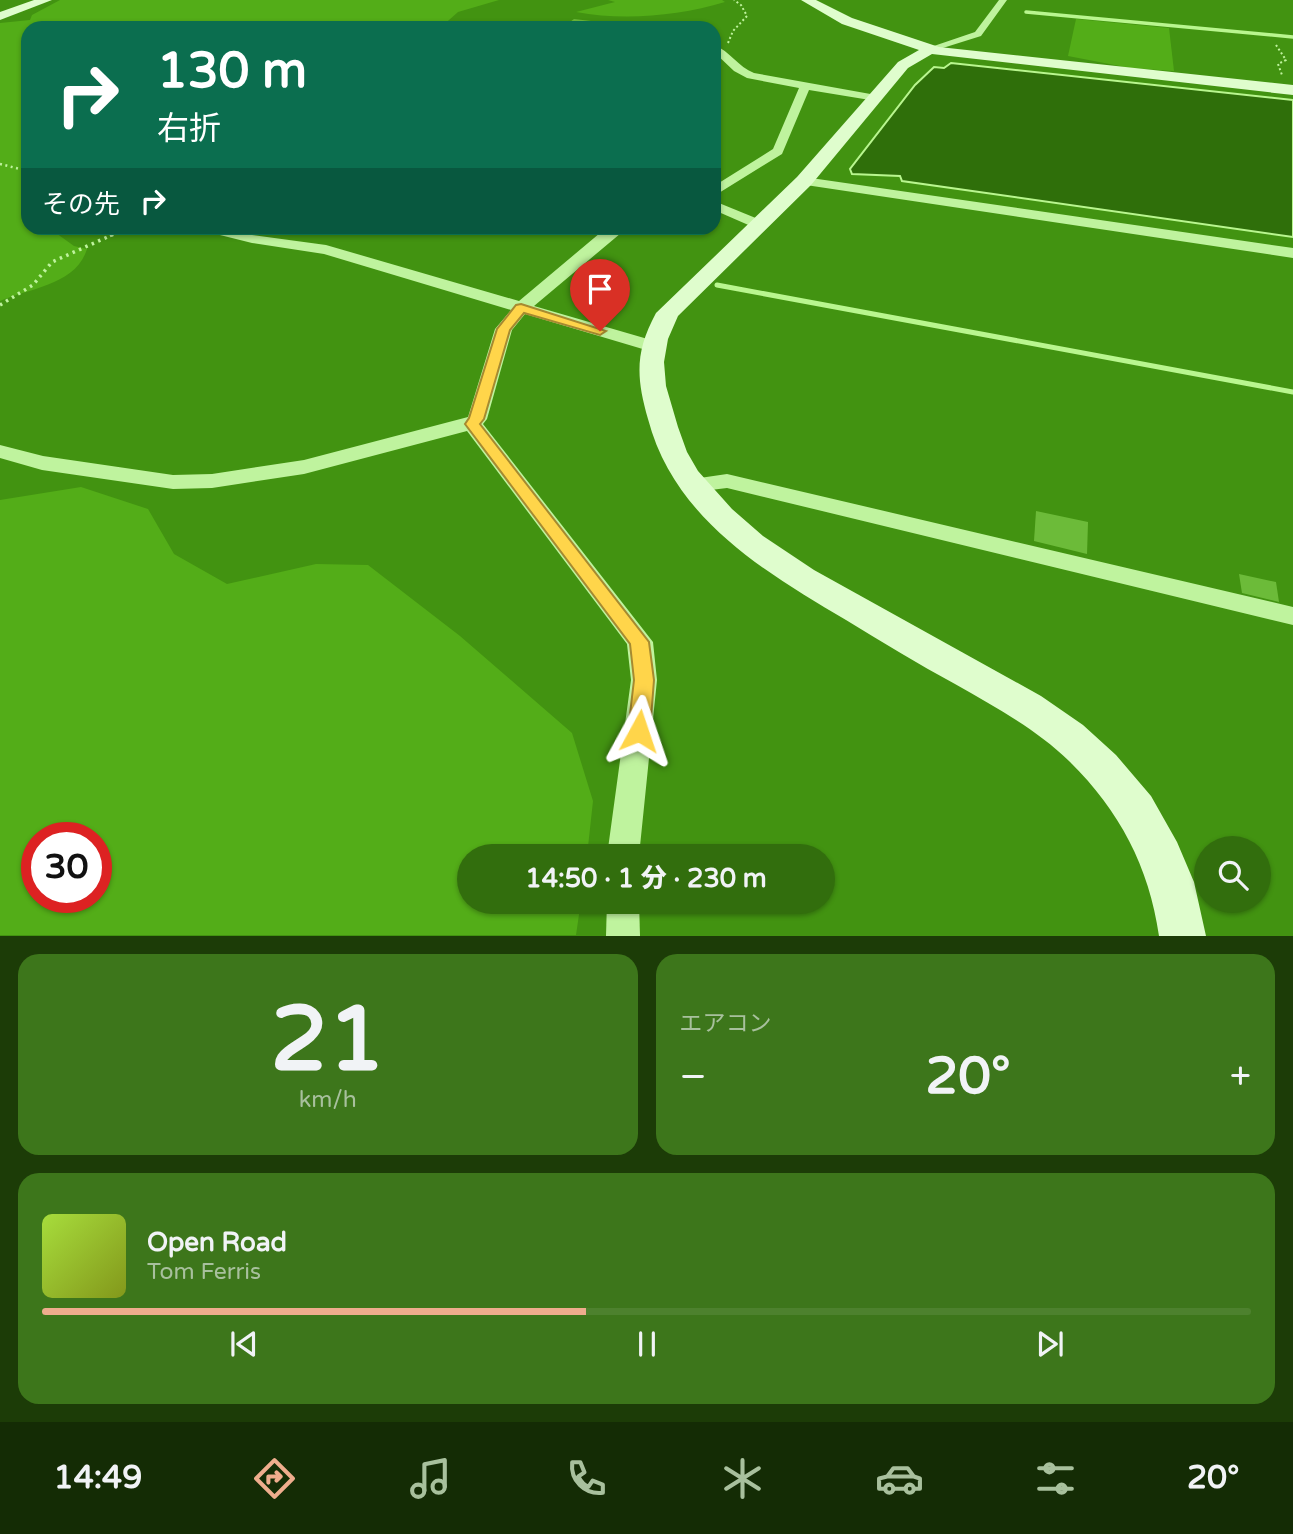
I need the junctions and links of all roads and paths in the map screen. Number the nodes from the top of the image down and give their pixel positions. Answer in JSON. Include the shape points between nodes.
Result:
{"nodes":[{"id":1,"x":46,"y":0,"type":"edge"},
{"id":2,"x":734,"y":0,"type":"edge"},
{"id":3,"x":807,"y":0,"type":"edge"},
{"id":4,"x":1003,"y":0,"type":"edge"},
{"id":5,"x":0,"y":16,"type":"edge"},
{"id":6,"x":1276,"y":46,"type":"dead end"},
{"id":7,"x":721,"y":47,"type":"edge"},
{"id":8,"x":930,"y":49,"type":"junction"},
{"id":9,"x":721,"y":54,"type":"edge"},
{"id":10,"x":806,"y":86,"type":"junction"},
{"id":11,"x":1290,"y":89,"type":"edge"},
{"id":12,"x":876,"y":98,"type":"junction"},
{"id":13,"x":0,"y":164,"type":"edge"},
{"id":14,"x":21,"y":169,"type":"edge"},
{"id":15,"x":804,"y":181,"type":"junction"},
{"id":16,"x":721,"y":188,"type":"edge"},
{"id":17,"x":721,"y":208,"type":"edge"},
{"id":18,"x":758,"y":224,"type":"junction"},
{"id":19,"x":112,"y":235,"type":"edge"},
{"id":20,"x":236,"y":235,"type":"edge"},
{"id":21,"x":607,"y":235,"type":"edge"},
{"id":22,"x":1293,"y":253,"type":"edge"},
{"id":23,"x":0,"y":305,"type":"edge"},
{"id":24,"x":521,"y":308,"type":"junction"},
{"id":25,"x":652,"y":346,"type":"junction"},
{"id":26,"x":472,"y":424,"type":"junction"},
{"id":27,"x":0,"y":451,"type":"edge"},
{"id":28,"x":694,"y":485,"type":"junction"},
{"id":29,"x":1293,"y":616,"type":"edge"},
{"id":30,"x":624,"y":844,"type":"edge"},
{"id":31,"x":623,"y":914,"type":"edge"},
{"id":32,"x":622,"y":936,"type":"edge"},
{"id":33,"x":1183,"y":936,"type":"edge"}],
"edges":[{"from":1,"to":5,"type":"street"},
{"from":2,"to":7,"type":"path","via":[[747,16]]},
{"from":3,"to":8,"type":"street","via":[[847,21]]},
{"from":4,"to":8,"type":"street","via":[[978,34]]},
{"from":6,"to":11,"type":"path","via":[[1286,60],[1278,64]]},
{"from":8,"to":11,"type":"street"},
{"from":8,"to":12,"type":"street","via":[[903,65]]},
{"from":9,"to":10,"type":"street","via":[[741,72]]},
{"from":10,"to":12,"type":"street"},
{"from":10,"to":16,"type":"street","via":[[778,151]]},
{"from":12,"to":15,"type":"street"},
{"from":13,"to":14,"type":"path"},
{"from":15,"to":18,"type":"street"},
{"from":15,"to":22,"type":"street"},
{"from":17,"to":18,"type":"street"},
{"from":18,"to":25,"type":"street","via":[[668,313]]},
{"from":19,"to":23,"type":"path","via":[[52,262],[33,285]]},
{"from":20,"to":24,"type":"street","via":[[309,246]]},
{"from":21,"to":24,"type":"street"},
{"from":24,"to":25,"type":"street"},
{"from":24,"to":26,"type":"street","via":[[504,329]]},
{"from":25,"to":28,"type":"street","via":[[653,391],[668,445]]},
{"from":26,"to":27,"type":"street","via":[[237,479],[154,481],[42,463]]},
{"from":26,"to":30,"type":"street","via":[[640,642],[644,680]]},
{"from":28,"to":29,"type":"street","via":[[726,481]]},
{"from":28,"to":33,"type":"street","via":[[729,524],[779,566],[1041,715],[1083,749],[1149,828],[1171,878]]},
{"from":31,"to":32,"type":"street"}]}
